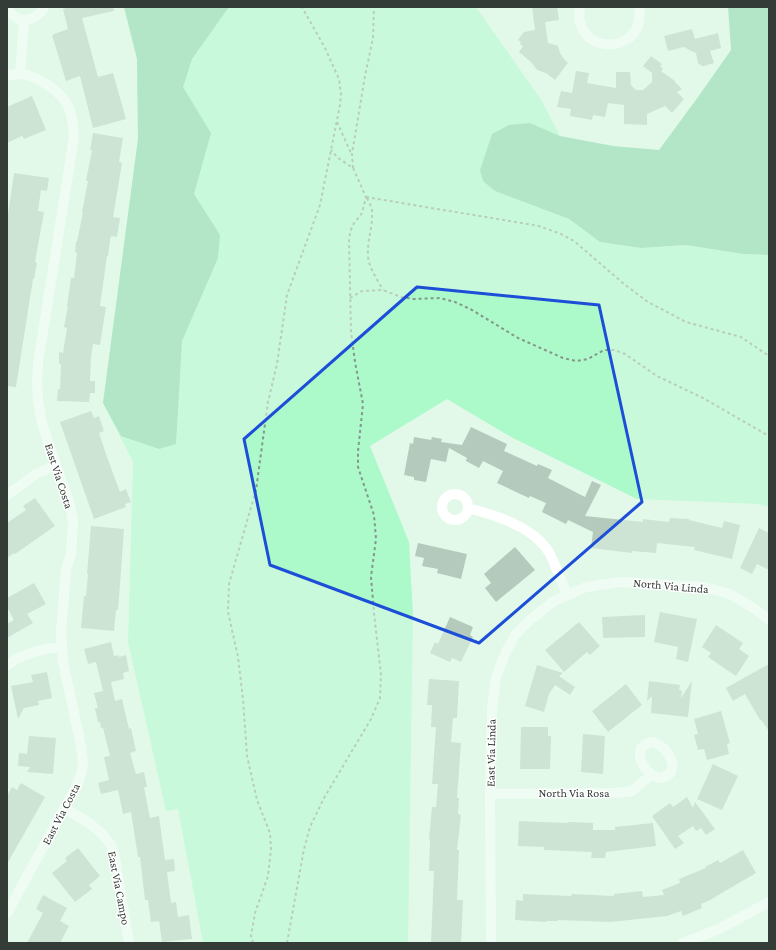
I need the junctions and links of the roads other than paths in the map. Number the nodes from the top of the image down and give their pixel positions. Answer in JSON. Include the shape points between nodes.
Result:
{"nodes":[{"id":1,"x":8,"y":7,"type":"edge"},
{"id":2,"x":44,"y":7,"type":"edge"},
{"id":3,"x":580,"y":7,"type":"edge"},
{"id":4,"x":639,"y":7,"type":"edge"},
{"id":5,"x":24,"y":20,"type":"junction"},
{"id":6,"x":20,"y":74,"type":"junction"},
{"id":7,"x":7,"y":76,"type":"edge"},
{"id":8,"x":56,"y":465,"type":"junction"},
{"id":9,"x":7,"y":495,"type":"edge"},
{"id":10,"x":468,"y":508,"type":"dead end"},
{"id":11,"x":568,"y":595,"type":"junction"},
{"id":12,"x":769,"y":620,"type":"edge"},
{"id":13,"x":62,"y":647,"type":"junction"},
{"id":14,"x":7,"y":664,"type":"edge"},
{"id":15,"x":651,"y":774,"type":"dead end"},
{"id":16,"x":490,"y":794,"type":"junction"},
{"id":17,"x":64,"y":808,"type":"junction"},
{"id":18,"x":769,"y":902,"type":"edge"},
{"id":19,"x":7,"y":913,"type":"edge"},
{"id":20,"x":129,"y":943,"type":"edge"},
{"id":21,"x":491,"y":943,"type":"edge"},
{"id":22,"x":683,"y":943,"type":"edge"}],
"edges":[{"from":1,"to":5,"type":"street","via":[[13,15]]},
{"from":2,"to":5,"type":"street","via":[[37,16]]},
{"from":3,"to":4,"type":"street","via":[[581,26],[586,34],[593,41],[612,45],[622,43],[636,29],[640,19]]},
{"from":5,"to":6,"type":"street"},
{"from":6,"to":7,"type":"street"},
{"from":6,"to":8,"type":"street","name":"East Via Costa","via":[[49,85],[68,104],[73,119],[74,137],[37,381],[42,423]]},
{"from":8,"to":9,"type":"street","via":[[36,474]]},
{"from":8,"to":13,"type":"street","name":"East Via Costa","via":[[73,521],[71,554],[64,584]]},
{"from":10,"to":11,"type":"street","via":[[515,524],[534,536],[547,548]]},
{"from":11,"to":12,"type":"street","name":"North Via Linda","via":[[586,587],[620,582],[704,587],[730,594]]},
{"from":11,"to":16,"type":"street","name":"East Via Linda","via":[[554,601],[530,620],[515,635],[505,654],[496,677],[492,710]]},
{"from":13,"to":14,"type":"street","via":[[28,653]]},
{"from":13,"to":17,"type":"street","name":"East Via Costa","via":[[83,763],[76,788]]},
{"from":15,"to":16,"type":"street","name":"North Via Rosa","via":[[632,791],[616,793]]},
{"from":16,"to":21,"type":"street","name":"East Via Linda"},
{"from":17,"to":19,"type":"street","name":"East Via Costa"},
{"from":17,"to":20,"type":"street","name":"East Via Campo","via":[[92,824],[110,845],[116,858]]},
{"from":18,"to":22,"type":"street","via":[[719,929]]}]}
